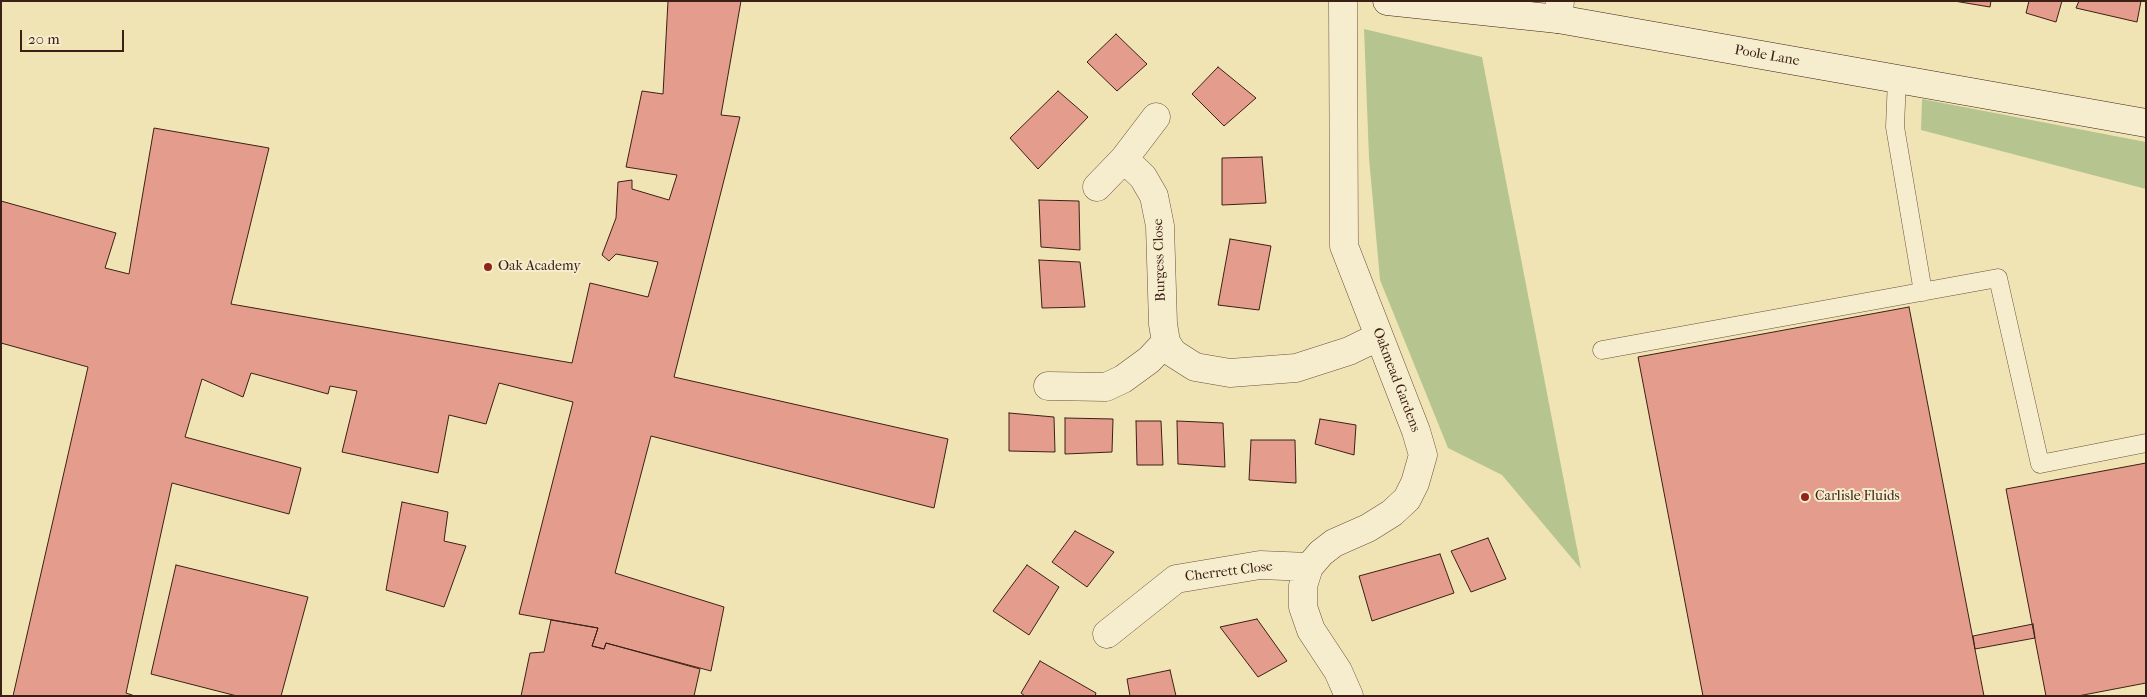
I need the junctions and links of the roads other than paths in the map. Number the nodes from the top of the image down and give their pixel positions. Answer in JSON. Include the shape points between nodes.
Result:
{"nodes":[{"id":1,"x":1344,"y":1,"type":"edge"},
{"id":2,"x":1387,"y":1,"type":"edge"},
{"id":3,"x":1559,"y":10,"type":"edge"},
{"id":4,"x":1897,"y":79,"type":"junction"},
{"id":5,"x":1156,"y":117,"type":"dead end"},
{"id":6,"x":2146,"y":123,"type":"edge"},
{"id":7,"x":1124,"y":159,"type":"junction"},
{"id":8,"x":1097,"y":187,"type":"dead end"},
{"id":9,"x":1923,"y":292,"type":"junction"},
{"id":10,"x":1378,"y":336,"type":"junction"},
{"id":11,"x":1166,"y":342,"type":"junction"},
{"id":12,"x":1602,"y":350,"type":"dead end"},
{"id":13,"x":1048,"y":386,"type":"dead end"},
{"id":14,"x":2146,"y":443,"type":"edge"},
{"id":15,"x":1309,"y":566,"type":"junction"},
{"id":16,"x":1107,"y":634,"type":"dead end"},
{"id":17,"x":1349,"y":696,"type":"edge"}],
"edges":[{"from":1,"to":10,"type":"street","name":"Oakmead Gardens","via":[[1344,246]]},
{"from":2,"to":3,"type":"street","name":"Poole Lane"},
{"from":3,"to":4,"type":"street","name":"Poole Lane"},
{"from":4,"to":6,"type":"street","name":"Poole Lane"},
{"from":4,"to":9,"type":"lane","via":[[1894,127]]},
{"from":5,"to":7,"type":"street"},
{"from":7,"to":8,"type":"street"},
{"from":7,"to":11,"type":"street","name":"Burgess Close","via":[[1143,177],[1158,209],[1162,324]]},
{"from":9,"to":12,"type":"lane"},
{"from":9,"to":14,"type":"lane","via":[[1998,278],[2040,464]]},
{"from":10,"to":11,"type":"street","via":[[1349,351],[1296,368],[1230,373],[1195,367],[1173,353]]},
{"from":10,"to":15,"type":"street","name":"Oakmead Gardens","via":[[1423,455],[1415,483],[1407,499],[1392,513],[1334,543]]},
{"from":11,"to":13,"type":"street","via":[[1149,360],[1106,387]]},
{"from":15,"to":16,"type":"street","name":"Cherrett Close","via":[[1260,565],[1176,579]]},
{"from":15,"to":17,"type":"street","via":[[1303,586],[1303,607],[1311,630],[1338,671]]}]}
